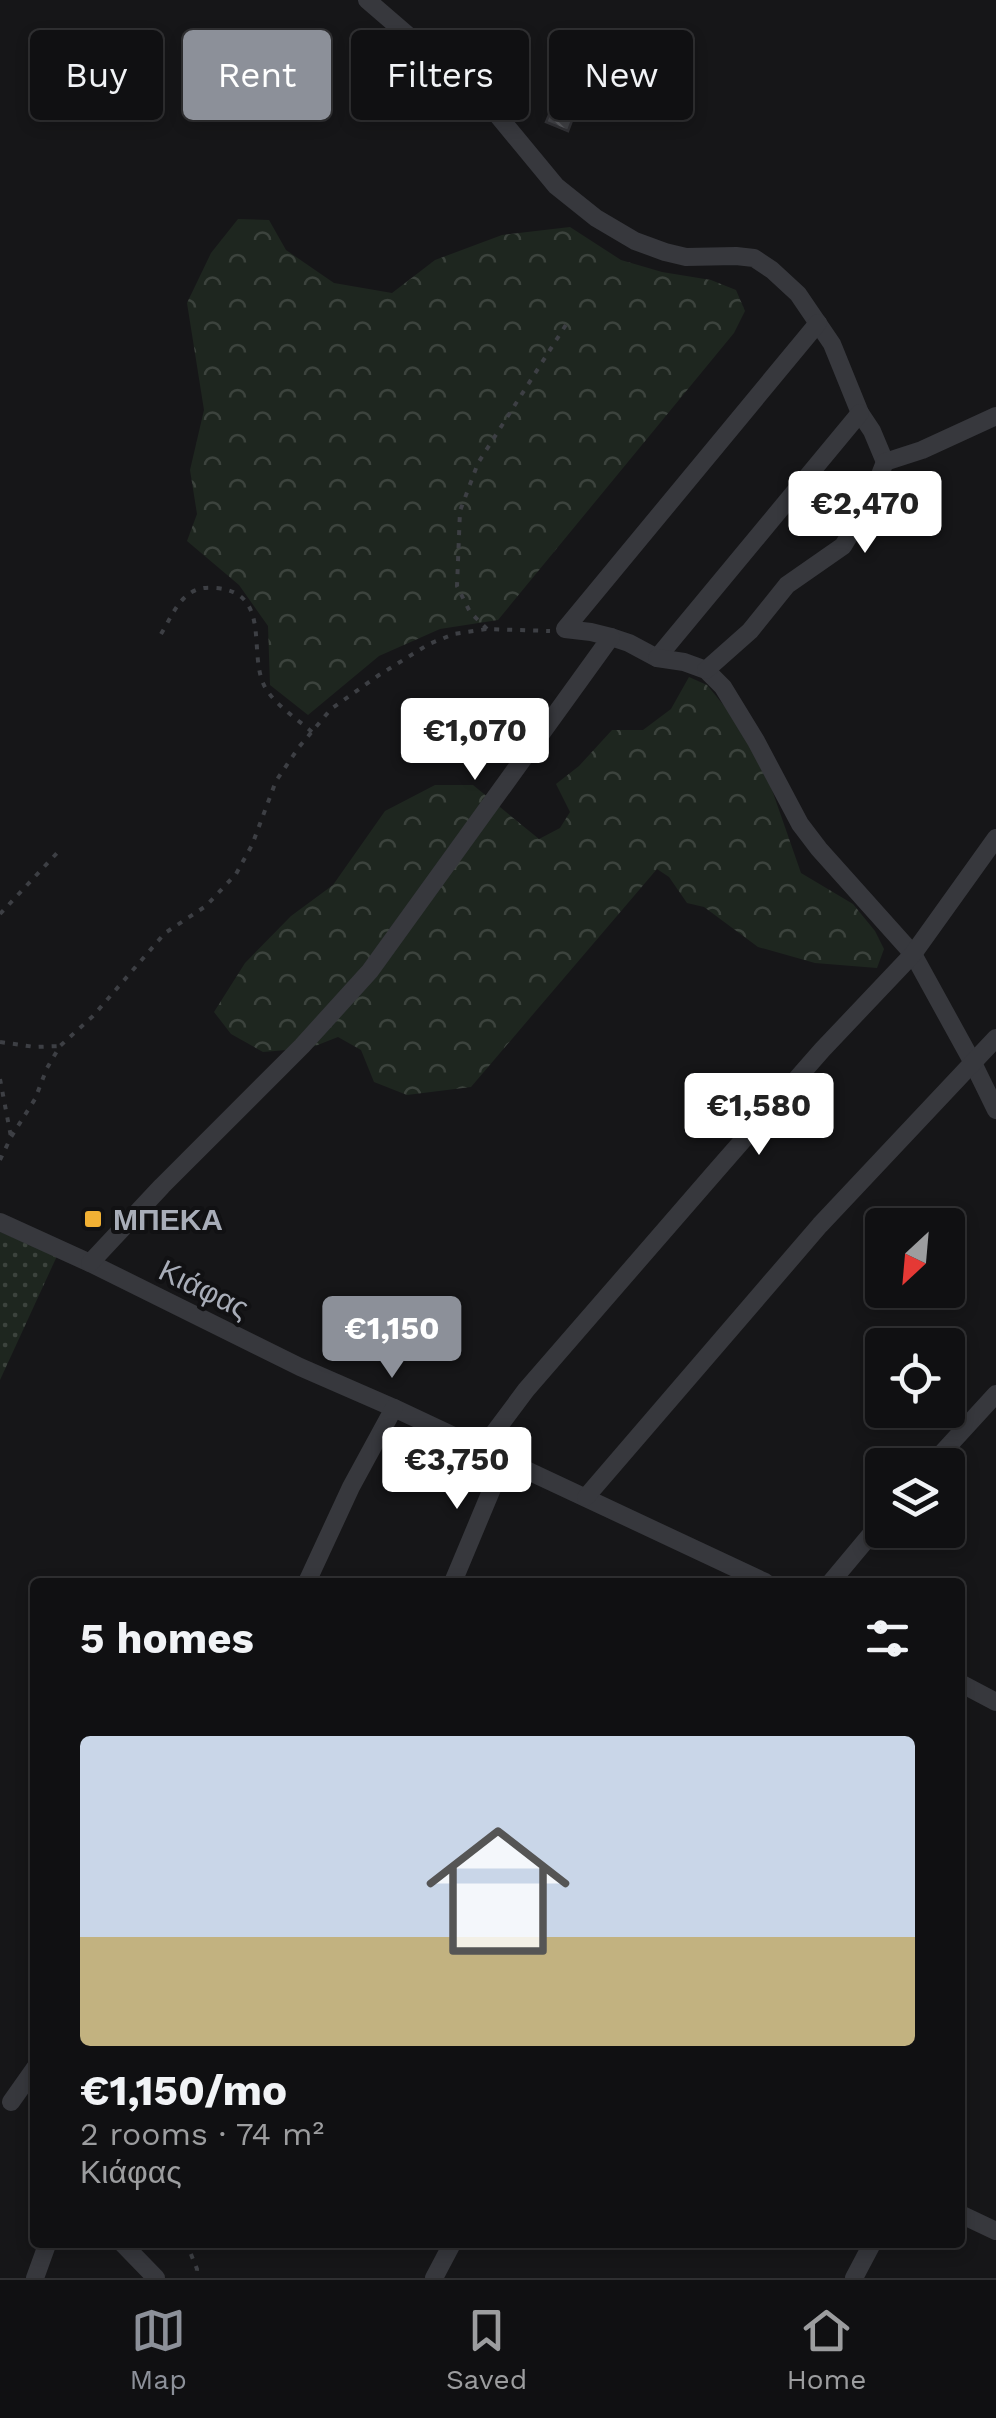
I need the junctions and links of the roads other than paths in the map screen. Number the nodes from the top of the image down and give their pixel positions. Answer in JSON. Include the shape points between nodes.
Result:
{"nodes":[{"id":1,"x":367,"y":0,"type":"edge"},
{"id":2,"x":818,"y":323,"type":"junction"},
{"id":3,"x":860,"y":413,"type":"junction"},
{"id":4,"x":996,"y":416,"type":"edge"},
{"id":5,"x":884,"y":462,"type":"junction"},
{"id":6,"x":611,"y":637,"type":"junction"},
{"id":7,"x":656,"y":658,"type":"junction"},
{"id":8,"x":706,"y":670,"type":"junction"},
{"id":9,"x":996,"y":838,"type":"edge"},
{"id":10,"x":913,"y":954,"type":"junction"},
{"id":11,"x":996,"y":1038,"type":"edge"},
{"id":12,"x":973,"y":1063,"type":"junction"},
{"id":13,"x":996,"y":1110,"type":"edge"},
{"id":14,"x":0,"y":1222,"type":"edge"},
{"id":15,"x":90,"y":1262,"type":"junction"},
{"id":16,"x":996,"y":1394,"type":"edge"},
{"id":17,"x":394,"y":1408,"type":"junction"},
{"id":18,"x":946,"y":1448,"type":"edge"},
{"id":19,"x":482,"y":1449,"type":"junction"},
{"id":20,"x":504,"y":1460,"type":"junction"},
{"id":21,"x":586,"y":1497,"type":"junction"},
{"id":22,"x":865,"y":1541,"type":"edge"},
{"id":23,"x":310,"y":1578,"type":"edge"},
{"id":24,"x":455,"y":1578,"type":"edge"},
{"id":25,"x":756,"y":1578,"type":"edge"},
{"id":26,"x":834,"y":1578,"type":"edge"},
{"id":27,"x":965,"y":1686,"type":"edge"},
{"id":28,"x":996,"y":1702,"type":"edge"},
{"id":29,"x":30,"y":2075,"type":"edge"},
{"id":30,"x":12,"y":2102,"type":"dead end"},
{"id":31,"x":965,"y":2216,"type":"edge"},
{"id":32,"x":996,"y":2231,"type":"edge"},
{"id":33,"x":46,"y":2248,"type":"edge"},
{"id":34,"x":126,"y":2248,"type":"edge"},
{"id":35,"x":449,"y":2248,"type":"edge"},
{"id":36,"x":870,"y":2248,"type":"edge"},
{"id":37,"x":35,"y":2278,"type":"edge"},
{"id":38,"x":156,"y":2278,"type":"edge"},
{"id":39,"x":434,"y":2278,"type":"edge"},
{"id":40,"x":854,"y":2278,"type":"edge"}],
"edges":[{"from":1,"to":2,"type":"street","via":[[490,106],[575,203],[664,252],[754,258],[798,294]]},
{"from":2,"to":3,"type":"street"},
{"from":2,"to":6,"type":"street","via":[[565,630]]},
{"from":3,"to":5,"type":"street"},
{"from":3,"to":7,"type":"street"},
{"from":4,"to":5,"type":"street"},
{"from":5,"to":8,"type":"street","via":[[844,546],[788,585]]},
{"from":6,"to":7,"type":"street"},
{"from":6,"to":15,"type":"street","via":[[370,971]]},
{"from":7,"to":8,"type":"street"},
{"from":8,"to":10,"type":"street","via":[[748,728],[800,824]]},
{"from":9,"to":10,"type":"street"},
{"from":10,"to":12,"type":"street"},
{"from":10,"to":19,"type":"street","via":[[728,1157]]},
{"from":11,"to":12,"type":"street"},
{"from":12,"to":13,"type":"street"},
{"from":12,"to":21,"type":"street","via":[[820,1225]]},
{"from":14,"to":15,"type":"street","name":"Κιάφας"},
{"from":15,"to":17,"type":"street","name":"Κιάφας"},
{"from":16,"to":18,"type":"street"},
{"from":17,"to":19,"type":"street","name":"Κιάφας"},
{"from":17,"to":23,"type":"street"},
{"from":19,"to":20,"type":"street","name":"Κιάφας"},
{"from":20,"to":21,"type":"street","name":"Κιάφας"},
{"from":20,"to":24,"type":"street"},
{"from":21,"to":25,"type":"street","name":"Κιάφας"},
{"from":22,"to":26,"type":"street"},
{"from":27,"to":28,"type":"street"},
{"from":29,"to":30,"type":"street"},
{"from":31,"to":32,"type":"street"},
{"from":33,"to":37,"type":"street"},
{"from":34,"to":38,"type":"street"},
{"from":35,"to":39,"type":"street"},
{"from":36,"to":40,"type":"street"}]}
